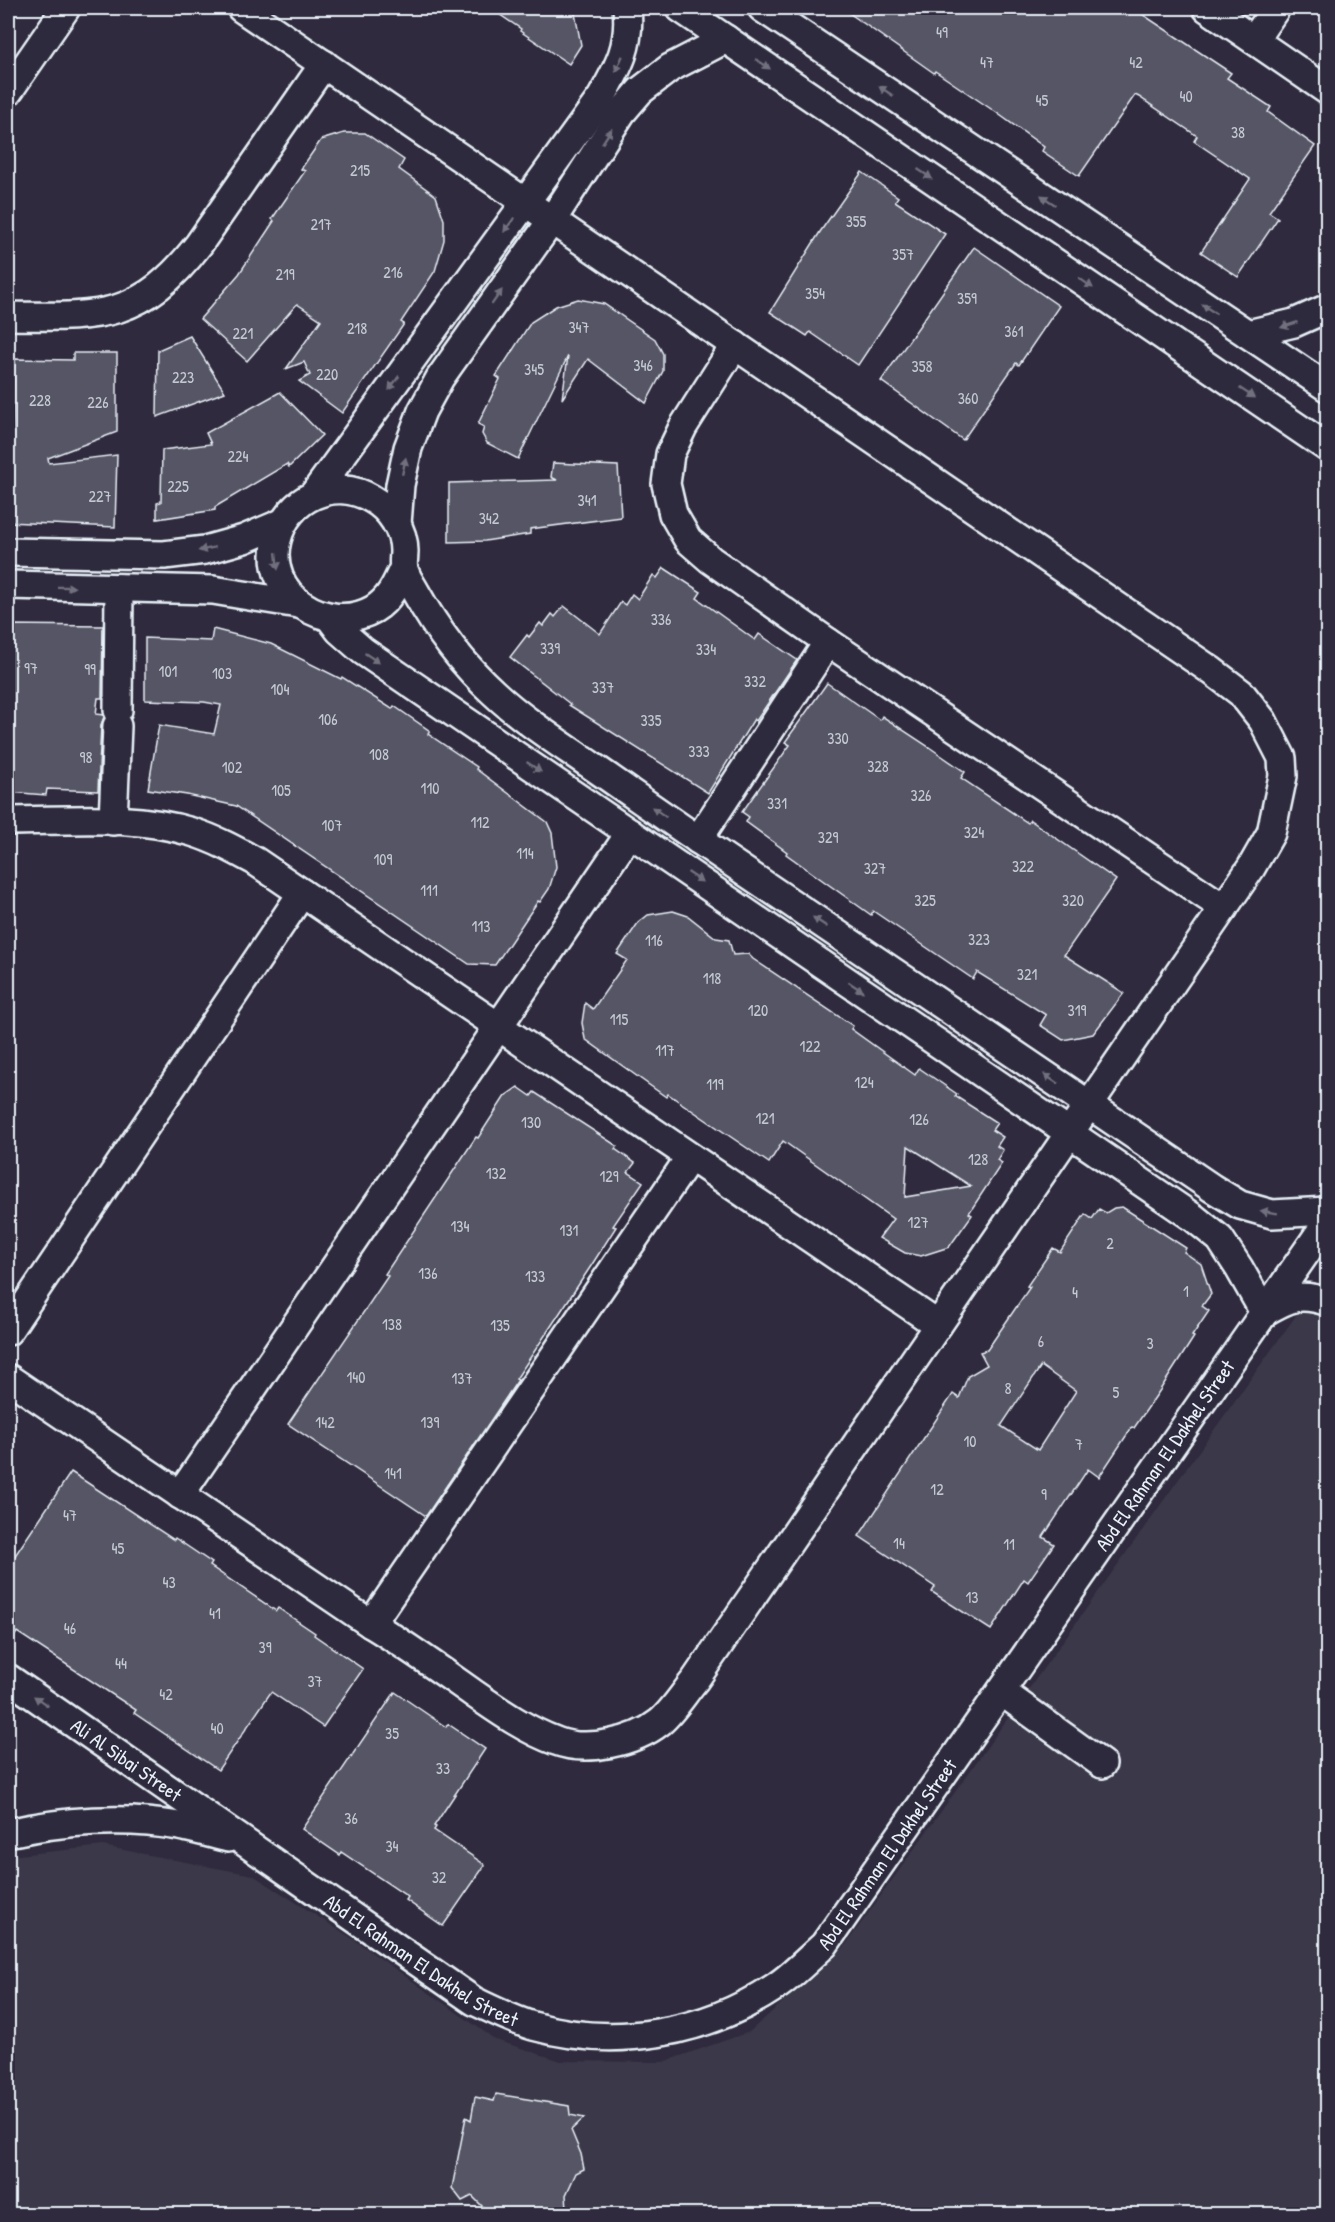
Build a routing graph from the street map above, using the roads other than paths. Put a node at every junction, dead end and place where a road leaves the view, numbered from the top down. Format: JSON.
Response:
{"nodes":[{"id":1,"x":66,"y":8,"type":"edge"},
{"id":2,"x":241,"y":8,"type":"edge"},
{"id":3,"x":627,"y":8,"type":"edge"},
{"id":4,"x":680,"y":8,"type":"edge"},
{"id":5,"x":762,"y":8,"type":"edge"},
{"id":6,"x":1207,"y":8,"type":"edge"},
{"id":7,"x":1276,"y":8,"type":"edge"},
{"id":8,"x":726,"y":39,"type":"junction"},
{"id":9,"x":1254,"y":40,"type":"junction"},
{"id":10,"x":324,"y":64,"type":"junction"},
{"id":11,"x":1328,"y":91,"type":"edge"},
{"id":12,"x":8,"y":92,"type":"edge"},
{"id":13,"x":526,"y":202,"type":"junction"},
{"id":14,"x":552,"y":220,"type":"junction"},
{"id":15,"x":1328,"y":308,"type":"edge"},
{"id":16,"x":8,"y":316,"type":"edge"},
{"id":17,"x":1248,"y":334,"type":"junction"},
{"id":18,"x":735,"y":345,"type":"junction"},
{"id":19,"x":1328,"y":388,"type":"edge"},
{"id":20,"x":1328,"y":448,"type":"edge"},
{"id":21,"x":314,"y":494,"type":"junction"},
{"id":22,"x":282,"y":523,"type":"junction"},
{"id":23,"x":397,"y":524,"type":"junction"},
{"id":24,"x":8,"y":552,"type":"edge"},
{"id":25,"x":403,"y":570,"type":"junction"},
{"id":26,"x":8,"y":585,"type":"edge"},
{"id":27,"x":120,"y":588,"type":"junction"},
{"id":28,"x":298,"y":604,"type":"junction"},
{"id":29,"x":330,"y":618,"type":"junction"},
{"id":30,"x":828,"y":642,"type":"junction"},
{"id":31,"x":8,"y":821,"type":"edge"},
{"id":32,"x":113,"y":821,"type":"junction"},
{"id":33,"x":630,"y":833,"type":"junction"},
{"id":34,"x":698,"y":840,"type":"junction"},
{"id":35,"x":302,"y":893,"type":"junction"},
{"id":36,"x":1224,"y":908,"type":"junction"},
{"id":37,"x":498,"y":1026,"type":"junction"},
{"id":38,"x":1089,"y":1105,"type":"junction"},
{"id":39,"x":1070,"y":1133,"type":"junction"},
{"id":40,"x":690,"y":1157,"type":"junction"},
{"id":41,"x":1328,"y":1211,"type":"edge"},
{"id":42,"x":1328,"y":1221,"type":"edge"},
{"id":43,"x":1328,"y":1302,"type":"edge"},
{"id":44,"x":1264,"y":1312,"type":"junction"},
{"id":45,"x":938,"y":1325,"type":"junction"},
{"id":46,"x":8,"y":1331,"type":"edge"},
{"id":47,"x":8,"y":1378,"type":"edge"},
{"id":48,"x":180,"y":1495,"type":"junction"},
{"id":49,"x":371,"y":1624,"type":"junction"},
{"id":50,"x":8,"y":1678,"type":"edge"},
{"id":51,"x":1002,"y":1692,"type":"junction"},
{"id":52,"x":1102,"y":1764,"type":"dead end"},
{"id":53,"x":8,"y":1833,"type":"edge"},
{"id":54,"x":244,"y":1842,"type":"junction"}],
"edges":[{"from":1,"to":12,"type":"street"},
{"from":2,"to":10,"type":"street"},
{"from":3,"to":13,"type":"street","one_way":true},
{"from":4,"to":8,"type":"street"},
{"from":17,"to":5,"type":"street","one_way":true},
{"from":6,"to":9,"type":"street"},
{"from":7,"to":9,"type":"street"},
{"from":14,"to":8,"type":"street","one_way":true},
{"from":8,"to":20,"type":"street","one_way":true},
{"from":9,"to":11,"type":"street"},
{"from":10,"to":13,"type":"street"},
{"from":10,"to":16,"type":"street"},
{"from":13,"to":14,"type":"street"},
{"from":13,"to":21,"type":"street","one_way":true},
{"from":14,"to":18,"type":"street"},
{"from":23,"to":14,"type":"street","one_way":true},
{"from":15,"to":17,"type":"street","one_way":true},
{"from":17,"to":19,"type":"street"},
{"from":18,"to":30,"type":"street"},
{"from":18,"to":36,"type":"street"},
{"from":21,"to":22,"type":"street"},
{"from":21,"to":23,"type":"street"},
{"from":22,"to":24,"type":"street","one_way":true},
{"from":22,"to":28,"type":"street","one_way":true},
{"from":23,"to":25,"type":"street"},
{"from":25,"to":29,"type":"street"},
{"from":34,"to":25,"type":"street","one_way":true},
{"from":26,"to":27,"type":"street","one_way":true},
{"from":27,"to":28,"type":"street"},
{"from":27,"to":32,"type":"street"},
{"from":28,"to":29,"type":"street"},
{"from":29,"to":33,"type":"street","one_way":true},
{"from":30,"to":34,"type":"street"},
{"from":30,"to":36,"type":"street"},
{"from":31,"to":32,"type":"street"},
{"from":32,"to":35,"type":"street"},
{"from":33,"to":37,"type":"street"},
{"from":33,"to":39,"type":"street","one_way":true},
{"from":38,"to":34,"type":"street","one_way":true},
{"from":35,"to":37,"type":"street"},
{"from":35,"to":46,"type":"street"},
{"from":36,"to":38,"type":"street"},
{"from":37,"to":40,"type":"street"},
{"from":37,"to":48,"type":"street"},
{"from":38,"to":39,"type":"street"},
{"from":41,"to":38,"type":"street","one_way":true},
{"from":39,"to":44,"type":"street"},
{"from":39,"to":45,"type":"street"},
{"from":40,"to":45,"type":"street"},
{"from":40,"to":49,"type":"street"},
{"from":42,"to":44,"type":"street","name":"Abd El Rahman El Dakhel Street"},
{"from":43,"to":44,"type":"street"},
{"from":44,"to":51,"type":"street","name":"Abd El Rahman El Dakhel Street"},
{"from":45,"to":49,"type":"street"},
{"from":47,"to":48,"type":"street"},
{"from":48,"to":49,"type":"street"},
{"from":54,"to":50,"type":"street","name":"Ali Al Sibai Street","one_way":true},
{"from":51,"to":52,"type":"street"},
{"from":51,"to":54,"type":"street","name":"Abd El Rahman El Dakhel Street"},
{"from":53,"to":54,"type":"street"}]}
